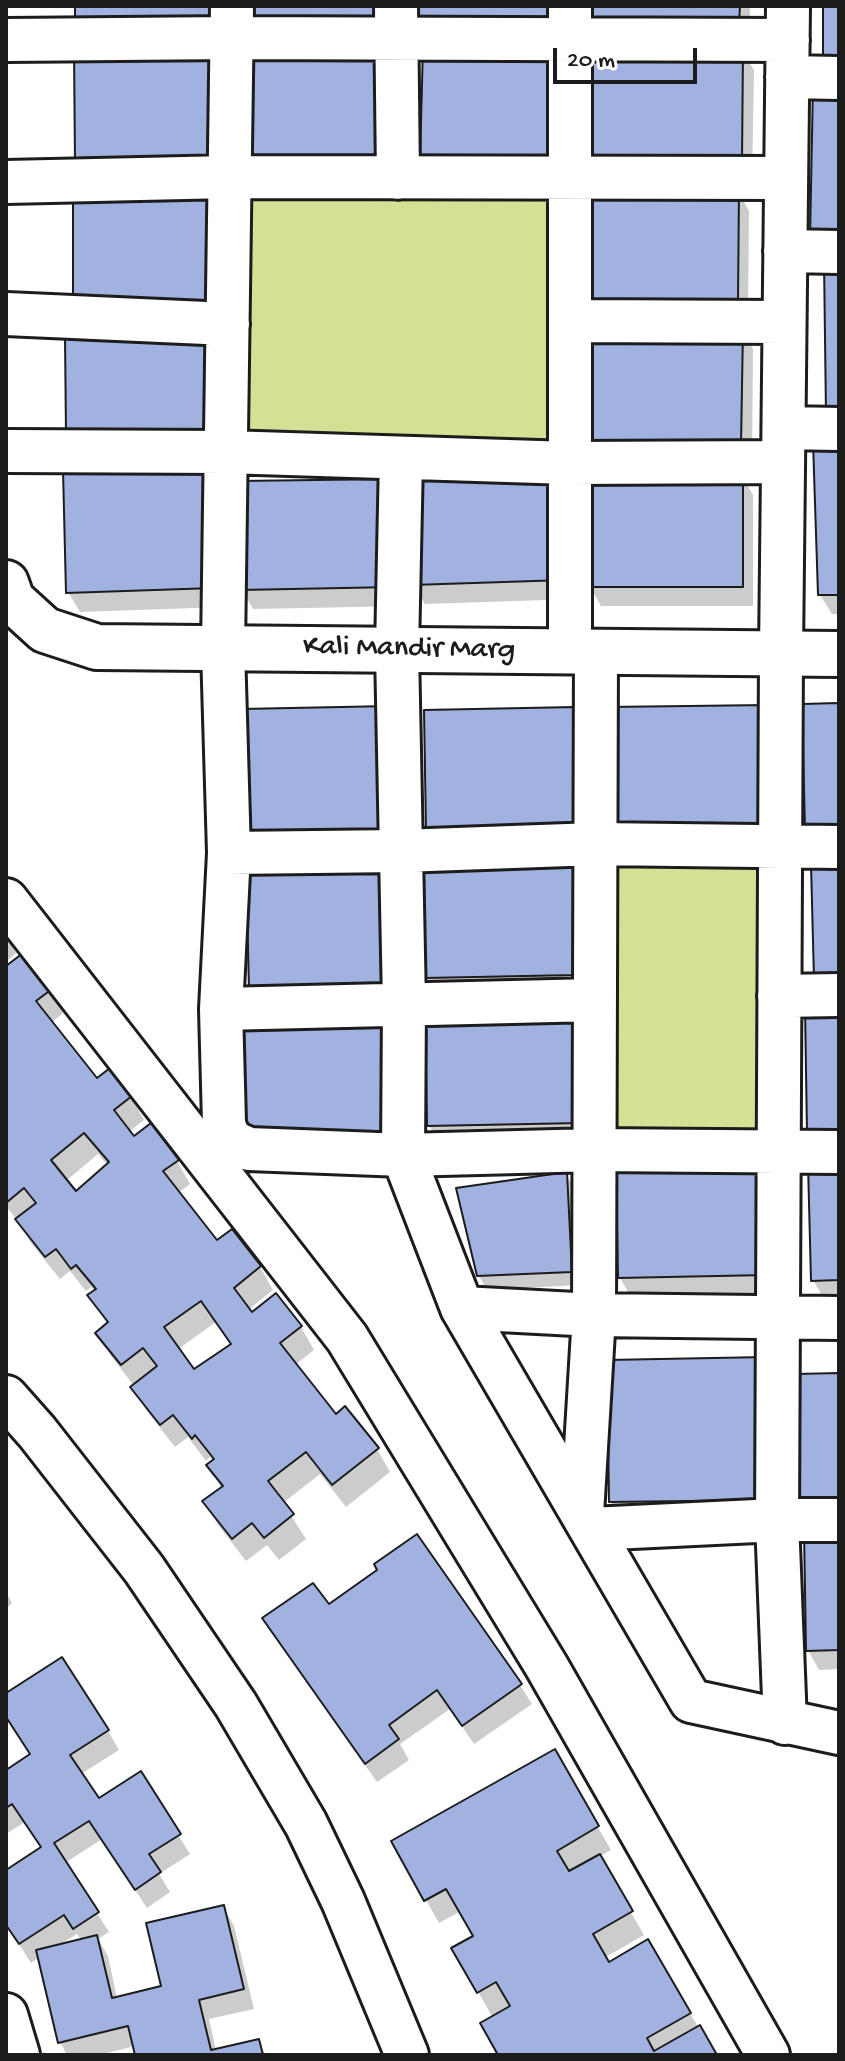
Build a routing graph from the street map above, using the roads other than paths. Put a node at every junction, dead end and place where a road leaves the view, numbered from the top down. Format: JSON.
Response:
{"nodes":[{"id":1,"x":232,"y":22,"type":"edge"},
{"id":2,"x":396,"y":22,"type":"edge"},
{"id":3,"x":570,"y":23,"type":"edge"},
{"id":4,"x":6,"y":40,"type":"edge"},
{"id":5,"x":788,"y":41,"type":"edge"},
{"id":6,"x":839,"y":78,"type":"edge"},
{"id":7,"x":230,"y":177,"type":"junction"},
{"id":8,"x":398,"y":178,"type":"junction"},
{"id":9,"x":570,"y":178,"type":"junction"},
{"id":10,"x":786,"y":178,"type":"junction"},
{"id":11,"x":6,"y":182,"type":"edge"},
{"id":12,"x":785,"y":251,"type":"junction"},
{"id":13,"x":839,"y":252,"type":"edge"},
{"id":14,"x":6,"y":314,"type":"edge"},
{"id":15,"x":570,"y":321,"type":"junction"},
{"id":16,"x":784,"y":322,"type":"junction"},
{"id":17,"x":228,"y":324,"type":"junction"},
{"id":18,"x":839,"y":429,"type":"edge"},
{"id":19,"x":783,"y":445,"type":"junction"},
{"id":20,"x":6,"y":451,"type":"edge"},
{"id":21,"x":226,"y":452,"type":"junction"},
{"id":22,"x":401,"y":458,"type":"junction"},
{"id":23,"x":570,"y":463,"type":"junction"},
{"id":24,"x":6,"y":583,"type":"edge"},
{"id":25,"x":223,"y":649,"type":"junction"},
{"id":26,"x":397,"y":650,"type":"junction"},
{"id":27,"x":583,"y":652,"type":"junction"},
{"id":28,"x":781,"y":654,"type":"junction"},
{"id":29,"x":839,"y":654,"type":"edge"},
{"id":30,"x":596,"y":844,"type":"junction"},
{"id":31,"x":780,"y":846,"type":"junction"},
{"id":32,"x":839,"y":847,"type":"edge"},
{"id":33,"x":401,"y":851,"type":"junction"},
{"id":34,"x":229,"y":853,"type":"junction"},
{"id":35,"x":6,"y":900,"type":"edge"},
{"id":36,"x":839,"y":995,"type":"edge"},
{"id":37,"x":779,"y":996,"type":"junction"},
{"id":38,"x":595,"y":1000,"type":"junction"},
{"id":39,"x":404,"y":1004,"type":"junction"},
{"id":40,"x":221,"y":1009,"type":"junction"},
{"id":41,"x":595,"y":1150,"type":"junction"},
{"id":42,"x":778,"y":1151,"type":"junction"},
{"id":43,"x":839,"y":1152,"type":"edge"},
{"id":44,"x":403,"y":1155,"type":"junction"},
{"id":45,"x":462,"y":1308,"type":"junction"},
{"id":46,"x":594,"y":1315,"type":"junction"},
{"id":47,"x":778,"y":1318,"type":"junction"},
{"id":48,"x":839,"y":1318,"type":"edge"},
{"id":49,"x":6,"y":1397,"type":"edge"},
{"id":50,"x":777,"y":1520,"type":"junction"},
{"id":51,"x":839,"y":1520,"type":"edge"},
{"id":52,"x":587,"y":1522,"type":"junction"},
{"id":53,"x":785,"y":1723,"type":"junction"},
{"id":54,"x":839,"y":1733,"type":"edge"},
{"id":55,"x":6,"y":2015,"type":"edge"},
{"id":56,"x":18,"y":2055,"type":"edge"},
{"id":57,"x":407,"y":2055,"type":"edge"},
{"id":58,"x":768,"y":2055,"type":"edge"}],
"edges":[{"from":1,"to":2,"type":"street"},
{"from":1,"to":4,"type":"street"},
{"from":1,"to":7,"type":"street"},
{"from":2,"to":3,"type":"street"},
{"from":2,"to":8,"type":"street"},
{"from":3,"to":5,"type":"street"},
{"from":3,"to":9,"type":"street"},
{"from":5,"to":6,"type":"street"},
{"from":5,"to":10,"type":"street"},
{"from":7,"to":8,"type":"street"},
{"from":7,"to":11,"type":"street"},
{"from":7,"to":17,"type":"street"},
{"from":8,"to":9,"type":"street"},
{"from":9,"to":10,"type":"street"},
{"from":9,"to":15,"type":"street"},
{"from":10,"to":12,"type":"street"},
{"from":12,"to":13,"type":"street"},
{"from":12,"to":16,"type":"street"},
{"from":14,"to":17,"type":"street"},
{"from":15,"to":16,"type":"street"},
{"from":15,"to":23,"type":"street"},
{"from":16,"to":19,"type":"street"},
{"from":17,"to":21,"type":"street"},
{"from":18,"to":19,"type":"street"},
{"from":19,"to":23,"type":"street"},
{"from":19,"to":28,"type":"street"},
{"from":20,"to":21,"type":"street"},
{"from":21,"to":22,"type":"street"},
{"from":21,"to":25,"type":"street"},
{"from":22,"to":23,"type":"street"},
{"from":22,"to":26,"type":"street"},
{"from":23,"to":27,"type":"street"},
{"from":24,"to":25,"type":"street","name":"Kali Mandir Marg"},
{"from":25,"to":26,"type":"street","name":"Kali Mandir Marg"},
{"from":25,"to":34,"type":"street"},
{"from":26,"to":27,"type":"street","name":"Kali Mandir Marg"},
{"from":26,"to":33,"type":"street"},
{"from":27,"to":28,"type":"street","name":"Kali Mandir Marg"},
{"from":27,"to":30,"type":"street"},
{"from":28,"to":29,"type":"street","name":"Kali Mandir Marg"},
{"from":28,"to":31,"type":"street"},
{"from":30,"to":31,"type":"street"},
{"from":30,"to":33,"type":"street"},
{"from":30,"to":38,"type":"street"},
{"from":31,"to":32,"type":"street"},
{"from":31,"to":37,"type":"street"},
{"from":33,"to":34,"type":"street"},
{"from":33,"to":39,"type":"street"},
{"from":34,"to":40,"type":"street"},
{"from":35,"to":58,"type":"street"},
{"from":36,"to":37,"type":"street"},
{"from":37,"to":42,"type":"street"},
{"from":38,"to":39,"type":"street"},
{"from":38,"to":41,"type":"street"},
{"from":39,"to":40,"type":"street"},
{"from":39,"to":44,"type":"street"},
{"from":40,"to":44,"type":"street"},
{"from":41,"to":42,"type":"street"},
{"from":41,"to":44,"type":"street"},
{"from":41,"to":46,"type":"street"},
{"from":42,"to":43,"type":"street"},
{"from":42,"to":47,"type":"street"},
{"from":44,"to":45,"type":"street"},
{"from":45,"to":46,"type":"street"},
{"from":45,"to":52,"type":"street"},
{"from":46,"to":47,"type":"street"},
{"from":46,"to":52,"type":"street"},
{"from":47,"to":48,"type":"street"},
{"from":47,"to":50,"type":"street"},
{"from":49,"to":57,"type":"street"},
{"from":50,"to":51,"type":"street"},
{"from":50,"to":52,"type":"street"},
{"from":50,"to":53,"type":"street"},
{"from":52,"to":53,"type":"street"},
{"from":53,"to":54,"type":"street"},
{"from":55,"to":56,"type":"street"}]}
